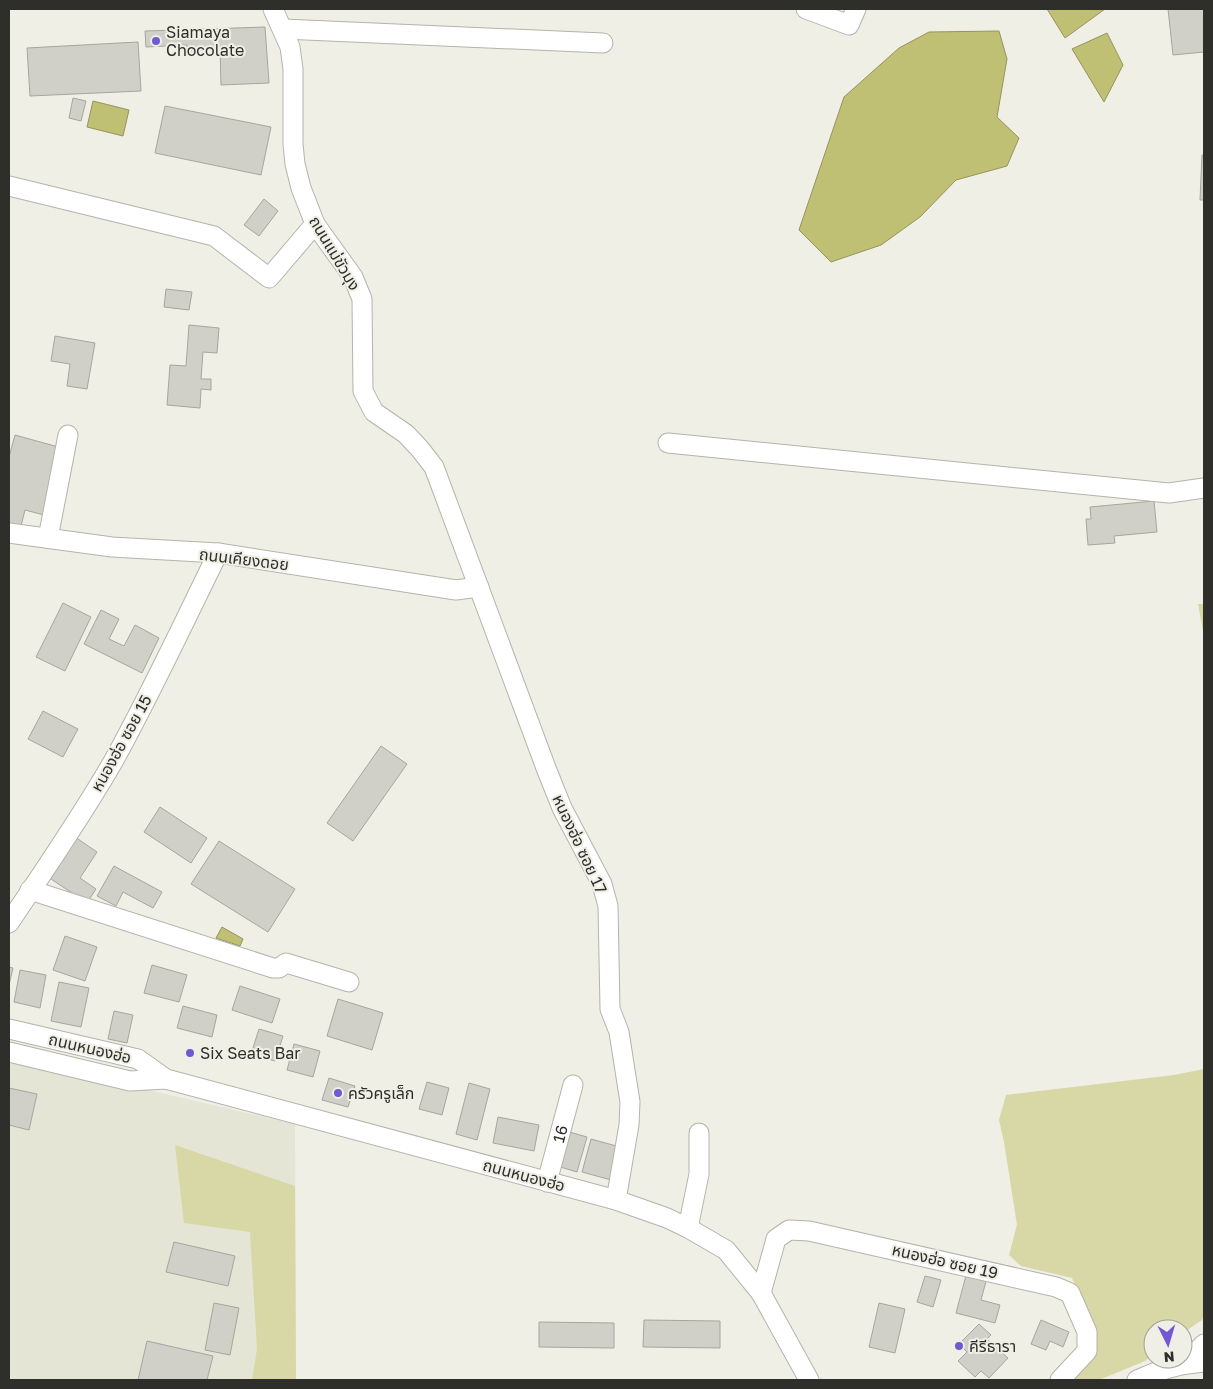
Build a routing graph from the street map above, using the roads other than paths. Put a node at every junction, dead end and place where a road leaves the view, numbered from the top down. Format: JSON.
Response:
{"nodes":[{"id":1,"x":272,"y":9,"type":"edge"},
{"id":2,"x":806,"y":9,"type":"edge"},
{"id":3,"x":856,"y":9,"type":"edge"},
{"id":4,"x":283,"y":29,"type":"junction"},
{"id":5,"x":603,"y":43,"type":"dead end"},
{"id":6,"x":9,"y":186,"type":"edge"},
{"id":7,"x":315,"y":224,"type":"junction"},
{"id":8,"x":68,"y":435,"type":"dead end"},
{"id":9,"x":668,"y":443,"type":"dead end"},
{"id":10,"x":1204,"y":488,"type":"edge"},
{"id":11,"x":9,"y":533,"type":"edge"},
{"id":12,"x":48,"y":538,"type":"junction"},
{"id":13,"x":218,"y":553,"type":"junction"},
{"id":14,"x":479,"y":587,"type":"junction"},
{"id":15,"x":30,"y":890,"type":"junction"},
{"id":16,"x":9,"y":923,"type":"edge"},
{"id":17,"x":349,"y":982,"type":"dead end"},
{"id":18,"x":9,"y":1029,"type":"edge"},
{"id":19,"x":9,"y":1052,"type":"edge"},
{"id":20,"x":166,"y":1079,"type":"junction"},
{"id":21,"x":572,"y":1085,"type":"dead end"},
{"id":22,"x":699,"y":1133,"type":"dead end"},
{"id":23,"x":547,"y":1182,"type":"junction"},
{"id":24,"x":616,"y":1200,"type":"junction"},
{"id":25,"x":688,"y":1228,"type":"junction"},
{"id":26,"x":761,"y":1293,"type":"junction"},
{"id":27,"x":1204,"y":1344,"type":"edge"},
{"id":28,"x":1193,"y":1355,"type":"edge"},
{"id":29,"x":1164,"y":1369,"type":"edge"},
{"id":30,"x":809,"y":1380,"type":"edge"},
{"id":31,"x":1060,"y":1380,"type":"edge"},
{"id":32,"x":1137,"y":1380,"type":"edge"}],
"edges":[{"from":1,"to":4,"type":"street","name":"ถนนแม่ขัวมุง"},
{"from":2,"to":3,"type":"street"},
{"from":4,"to":5,"type":"street"},
{"from":4,"to":7,"type":"street","name":"ถนนแม่ขัวมุง"},
{"from":6,"to":7,"type":"street"},
{"from":7,"to":14,"type":"street","name":"ถนนแม่ขัวมุง"},
{"from":8,"to":12,"type":"street"},
{"from":9,"to":10,"type":"street"},
{"from":11,"to":12,"type":"street","name":"ถนนเคียงดอย"},
{"from":12,"to":13,"type":"street","name":"ถนนเคียงดอย"},
{"from":13,"to":14,"type":"street","name":"ถนนเคียงดอย"},
{"from":13,"to":15,"type":"street","name":"หนองฮ่อ ซอย 15"},
{"from":14,"to":24,"type":"street","name":"หนองฮ่อ ซอย 17"},
{"from":15,"to":16,"type":"street","name":"หนองฮ่อ ซอย 15"},
{"from":15,"to":17,"type":"street"},
{"from":18,"to":20,"type":"street","name":"ถนนหนองฮ่อ"},
{"from":19,"to":20,"type":"street","name":"ถนนหนองฮ่อ"},
{"from":20,"to":23,"type":"street","name":"ถนนหนองฮ่อ"},
{"from":21,"to":23,"type":"street","name":"16"},
{"from":22,"to":25,"type":"street"},
{"from":23,"to":24,"type":"street","name":"ถนนหนองฮ่อ"},
{"from":24,"to":25,"type":"street","name":"ถนนหนองฮ่อ"},
{"from":25,"to":26,"type":"street","name":"ถนนหนองฮ่อ"},
{"from":26,"to":30,"type":"street","name":"ถนนหนองฮ่อ"},
{"from":26,"to":31,"type":"street","name":"หนองฮ่อ ซอย 19"},
{"from":27,"to":28,"type":"street"},
{"from":29,"to":32,"type":"street"}]}
